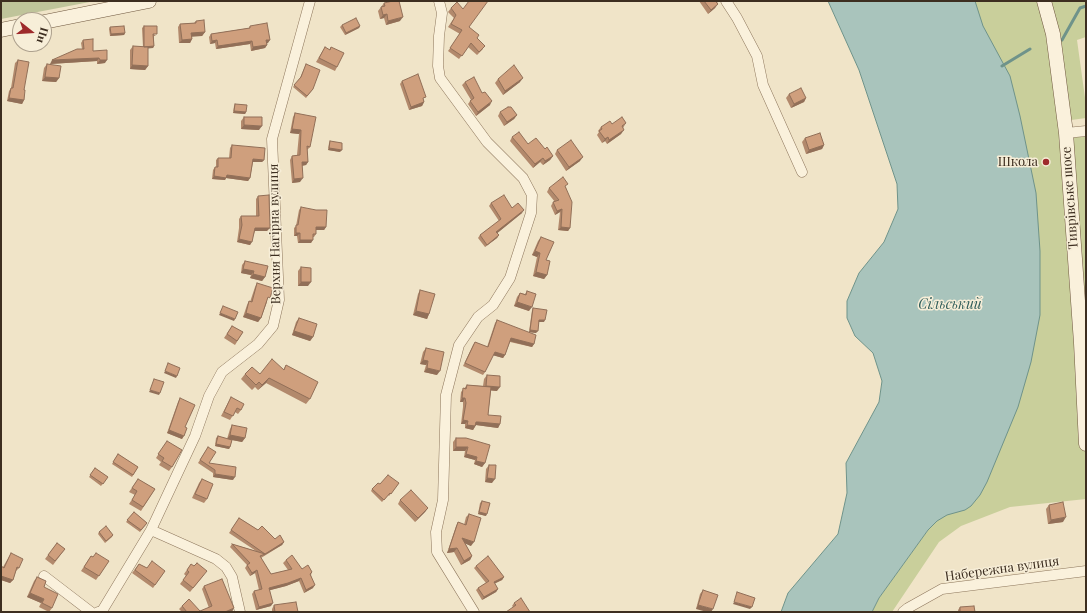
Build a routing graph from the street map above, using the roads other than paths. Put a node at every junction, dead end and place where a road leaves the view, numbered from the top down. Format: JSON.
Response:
{"nodes":[{"id":1,"x":149,"y":1,"type":"edge"},
{"id":2,"x":310,"y":1,"type":"edge"},
{"id":3,"x":439,"y":1,"type":"edge"},
{"id":4,"x":726,"y":1,"type":"edge"},
{"id":5,"x":1044,"y":1,"type":"edge"},
{"id":6,"x":52,"y":20,"type":"edge"},
{"id":7,"x":12,"y":28,"type":"edge"},
{"id":8,"x":1,"y":30,"type":"edge"},
{"id":9,"x":1086,"y":131,"type":"edge"},
{"id":10,"x":1066,"y":133,"type":"junction"},
{"id":11,"x":802,"y":172,"type":"dead end"},
{"id":12,"x":1083,"y":343,"type":"edge"},
{"id":13,"x":1086,"y":444,"type":"edge"},
{"id":14,"x":151,"y":530,"type":"junction"},
{"id":15,"x":1086,"y":571,"type":"edge"},
{"id":16,"x":44,"y":576,"type":"dead end"},
{"id":17,"x":91,"y":612,"type":"edge"},
{"id":18,"x":98,"y":612,"type":"edge"},
{"id":19,"x":240,"y":612,"type":"edge"},
{"id":20,"x":474,"y":612,"type":"edge"},
{"id":21,"x":903,"y":612,"type":"edge"}],
"edges":[{"from":1,"to":6,"type":"main road"},
{"from":2,"to":14,"type":"street","name":"Верхня Нагірна вулиця"},
{"from":3,"to":20,"type":"street"},
{"from":4,"to":11,"type":"street"},
{"from":5,"to":10,"type":"main road","name":"Тиврівське шосе"},
{"from":7,"to":8,"type":"main road"},
{"from":9,"to":10,"type":"street"},
{"from":10,"to":12,"type":"main road","name":"Тиврівське шосе"},
{"from":12,"to":13,"type":"main road","name":"Тиврівське шосе"},
{"from":14,"to":18,"type":"street","name":"Верхня Нагірна вулиця"},
{"from":14,"to":19,"type":"street"},
{"from":15,"to":21,"type":"street","name":"Набережна вулиця"},
{"from":16,"to":17,"type":"street"}]}
